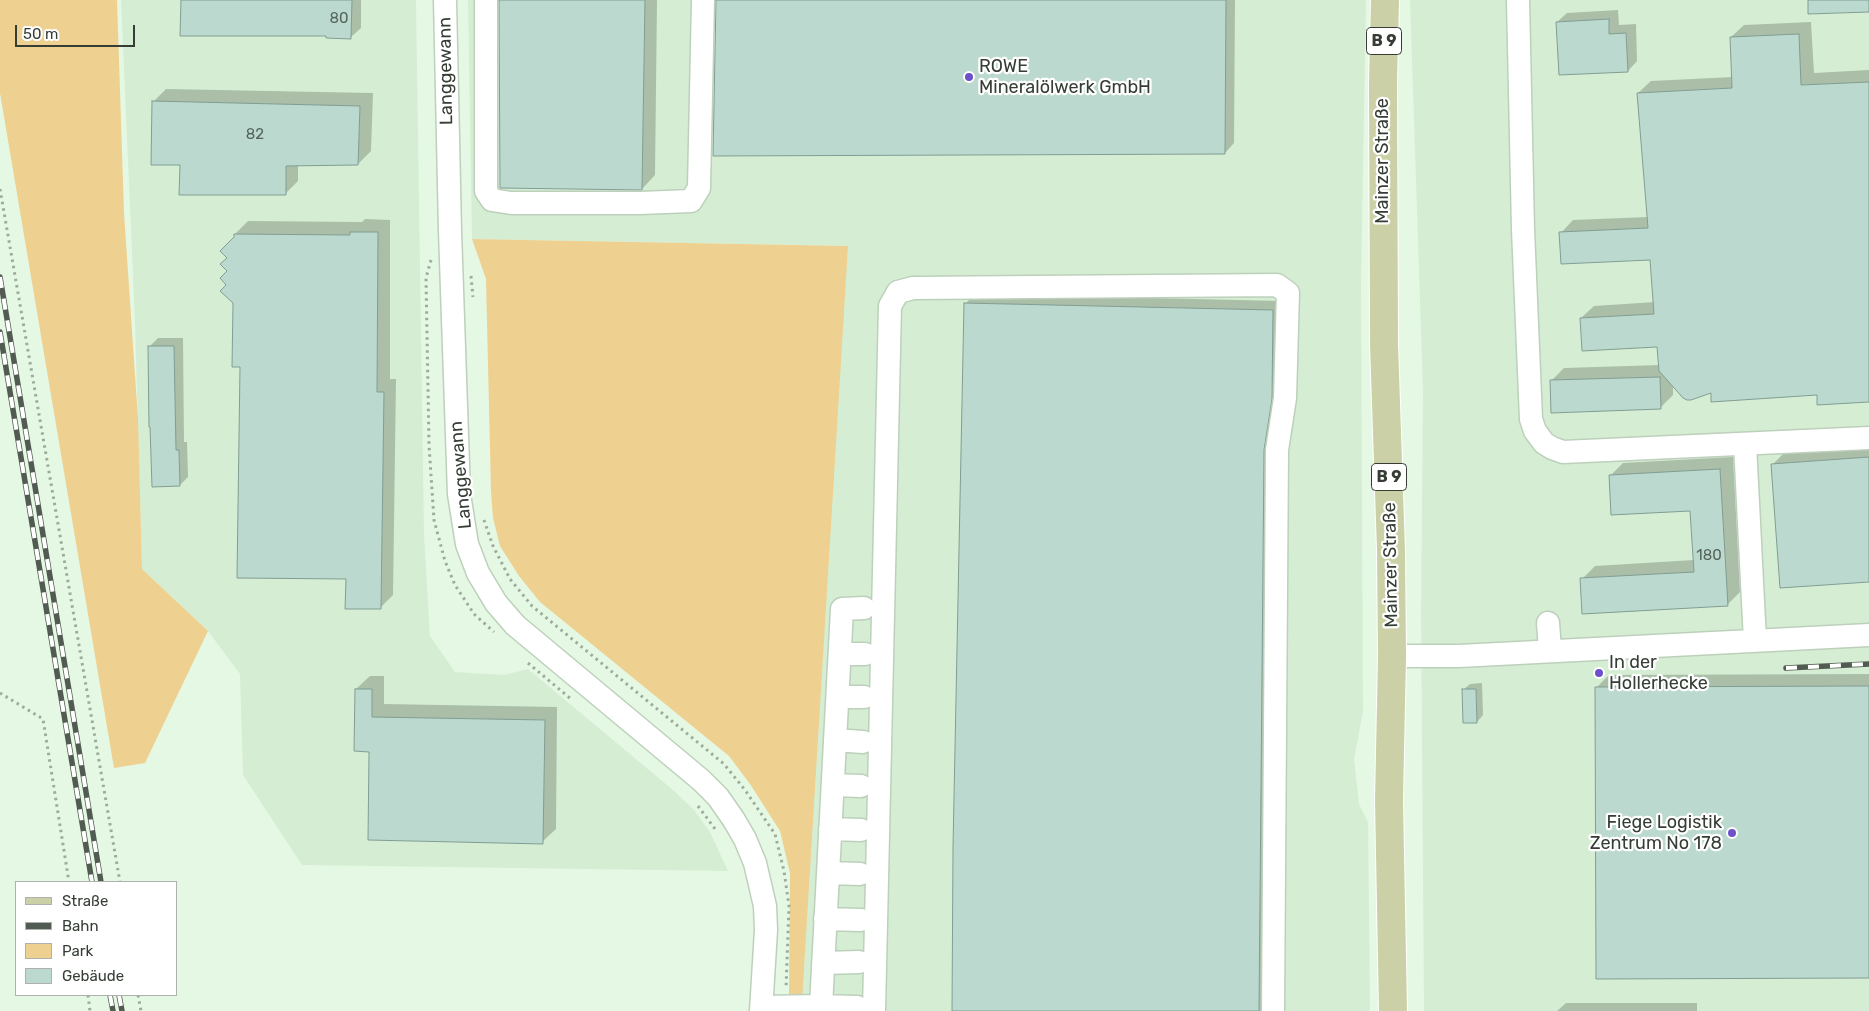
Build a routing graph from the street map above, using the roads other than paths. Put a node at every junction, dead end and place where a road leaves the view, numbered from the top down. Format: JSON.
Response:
{"nodes":[{"id":1,"x":445,"y":0,"type":"edge"},
{"id":2,"x":486,"y":0,"type":"edge"},
{"id":3,"x":703,"y":0,"type":"edge"},
{"id":4,"x":1385,"y":0,"type":"edge"},
{"id":5,"x":1518,"y":0,"type":"edge"},
{"id":6,"x":1869,"y":438,"type":"edge"},
{"id":7,"x":1745,"y":444,"type":"junction"},
{"id":8,"x":864,"y":608,"type":"dead end"},
{"id":9,"x":1548,"y":624,"type":"dead end"},
{"id":10,"x":1869,"y":636,"type":"edge"},
{"id":11,"x":1755,"y":641,"type":"junction"},
{"id":12,"x":1550,"y":650,"type":"junction"},
{"id":13,"x":840,"y":654,"type":"junction"},
{"id":14,"x":865,"y":654,"type":"dead end"},
{"id":15,"x":1392,"y":656,"type":"junction"},
{"id":16,"x":838,"y":697,"type":"junction"},
{"id":17,"x":864,"y":697,"type":"dead end"},
{"id":18,"x":835,"y":740,"type":"junction"},
{"id":19,"x":863,"y":742,"type":"dead end"},
{"id":20,"x":833,"y":784,"type":"junction"},
{"id":21,"x":861,"y":786,"type":"dead end"},
{"id":22,"x":830,"y":829,"type":"junction"},
{"id":23,"x":862,"y":830,"type":"dead end"},
{"id":24,"x":828,"y":874,"type":"junction"},
{"id":25,"x":860,"y":874,"type":"dead end"},
{"id":26,"x":825,"y":919,"type":"junction"},
{"id":27,"x":861,"y":920,"type":"dead end"},
{"id":28,"x":860,"y":962,"type":"dead end"},
{"id":29,"x":823,"y":963,"type":"junction"},
{"id":30,"x":821,"y":1006,"type":"junction"},
{"id":31,"x":761,"y":1009,"type":"edge"},
{"id":32,"x":866,"y":1009,"type":"edge"},
{"id":33,"x":1273,"y":1011,"type":"edge"},
{"id":34,"x":1393,"y":1011,"type":"edge"}],
"edges":[{"from":1,"to":31,"type":"street","name":"Langgewann"},
{"from":2,"to":3,"type":"street"},
{"from":4,"to":15,"type":"main road","name":"Mainzer Straße","number":"B 9"},
{"from":5,"to":7,"type":"street"},
{"from":6,"to":7,"type":"street"},
{"from":7,"to":11,"type":"street"},
{"from":8,"to":13,"type":"street"},
{"from":9,"to":12,"type":"street"},
{"from":10,"to":11,"type":"street"},
{"from":11,"to":12,"type":"street"},
{"from":12,"to":15,"type":"street"},
{"from":13,"to":14,"type":"street"},
{"from":13,"to":16,"type":"street"},
{"from":15,"to":34,"type":"main road","name":"Mainzer Straße","number":"B 9"},
{"from":16,"to":17,"type":"street"},
{"from":16,"to":18,"type":"street"},
{"from":18,"to":19,"type":"street"},
{"from":18,"to":20,"type":"street"},
{"from":20,"to":21,"type":"street"},
{"from":20,"to":22,"type":"street"},
{"from":22,"to":23,"type":"street"},
{"from":22,"to":24,"type":"street"},
{"from":24,"to":25,"type":"street"},
{"from":24,"to":26,"type":"street"},
{"from":26,"to":27,"type":"street"},
{"from":26,"to":29,"type":"street"},
{"from":28,"to":29,"type":"street"},
{"from":29,"to":30,"type":"street"},
{"from":30,"to":31,"type":"street"},
{"from":30,"to":32,"type":"street"},
{"from":32,"to":33,"type":"street"}]}
